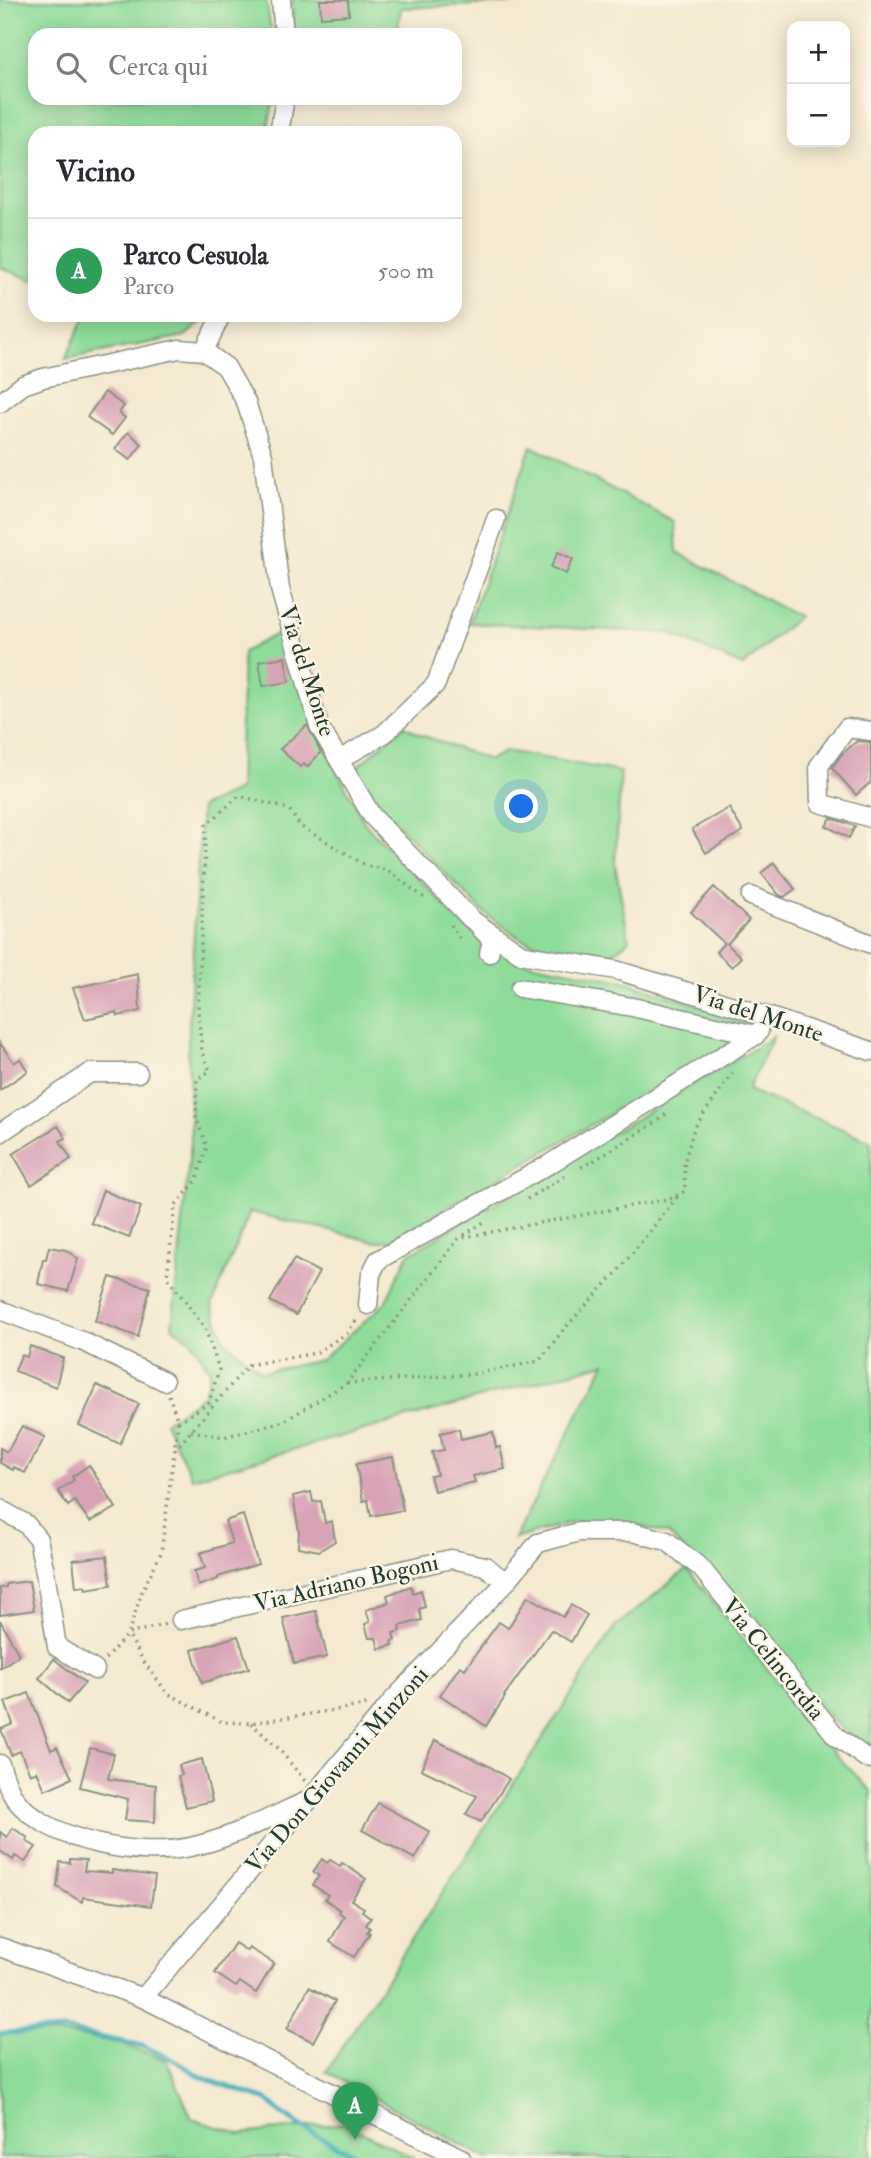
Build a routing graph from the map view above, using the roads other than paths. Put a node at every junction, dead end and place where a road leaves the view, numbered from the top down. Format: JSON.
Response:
{"nodes":[{"id":1,"x":281,"y":0,"type":"edge"},
{"id":2,"x":283,"y":28,"type":"edge"},
{"id":3,"x":284,"y":105,"type":"edge"},
{"id":4,"x":280,"y":126,"type":"edge"},
{"id":5,"x":218,"y":322,"type":"edge"},
{"id":6,"x":204,"y":351,"type":"junction"},
{"id":7,"x":0,"y":403,"type":"edge"},
{"id":8,"x":496,"y":519,"type":"dead end"},
{"id":9,"x":871,"y":731,"type":"edge"},
{"id":10,"x":339,"y":760,"type":"junction"},
{"id":11,"x":871,"y":818,"type":"edge"},
{"id":12,"x":751,"y":896,"type":"dead end"},
{"id":13,"x":471,"y":919,"type":"junction"},
{"id":14,"x":871,"y":944,"type":"edge"},
{"id":15,"x":489,"y":953,"type":"dead end"},
{"id":16,"x":520,"y":988,"type":"dead end"},
{"id":17,"x":770,"y":1017,"type":"junction"},
{"id":18,"x":756,"y":1035,"type":"junction"},
{"id":19,"x":871,"y":1051,"type":"edge"},
{"id":20,"x":138,"y":1073,"type":"dead end"},
{"id":21,"x":0,"y":1133,"type":"edge"},
{"id":22,"x":368,"y":1306,"type":"road end"},
{"id":23,"x":0,"y":1310,"type":"edge"},
{"id":24,"x":164,"y":1381,"type":"road end"},
{"id":25,"x":0,"y":1509,"type":"edge"},
{"id":26,"x":681,"y":1552,"type":"joint"},
{"id":27,"x":506,"y":1582,"type":"junction"},
{"id":28,"x":181,"y":1620,"type":"road end"},
{"id":29,"x":96,"y":1670,"type":"road end"},
{"id":30,"x":871,"y":1759,"type":"edge"},
{"id":31,"x":0,"y":1764,"type":"edge"},
{"id":32,"x":312,"y":1797,"type":"junction"},
{"id":33,"x":0,"y":1947,"type":"edge"},
{"id":34,"x":143,"y":1998,"type":"junction"},
{"id":35,"x":461,"y":2158,"type":"edge"}],
"edges":[{"from":1,"to":2,"type":"street"},
{"from":3,"to":4,"type":"street"},
{"from":5,"to":6,"type":"street"},
{"from":6,"to":7,"type":"street"},
{"from":6,"to":10,"type":"street","name":"Via del Monte"},
{"from":8,"to":10,"type":"street"},
{"from":9,"to":11,"type":"street"},
{"from":10,"to":13,"type":"street","name":"Via del Monte"},
{"from":12,"to":14,"type":"street"},
{"from":13,"to":15,"type":"street"},
{"from":13,"to":17,"type":"street","name":"Via del Monte"},
{"from":16,"to":18,"type":"street"},
{"from":17,"to":18,"type":"street"},
{"from":17,"to":19,"type":"street","name":"Via del Monte"},
{"from":18,"to":22,"type":"street"},
{"from":20,"to":21,"type":"street"},
{"from":23,"to":24,"type":"street"},
{"from":25,"to":29,"type":"street"},
{"from":26,"to":27,"type":"street","name":"Via Don Giovanni Minzoni"},
{"from":26,"to":30,"type":"street","name":"Via Celincordia"},
{"from":27,"to":28,"type":"street","name":"Via Adriano Bogoni"},
{"from":27,"to":32,"type":"street","name":"Via Don Giovanni Minzoni"},
{"from":31,"to":32,"type":"street"},
{"from":32,"to":34,"type":"street","name":"Via Don Giovanni Minzoni"},
{"from":33,"to":34,"type":"street"},
{"from":34,"to":35,"type":"street"}]}
